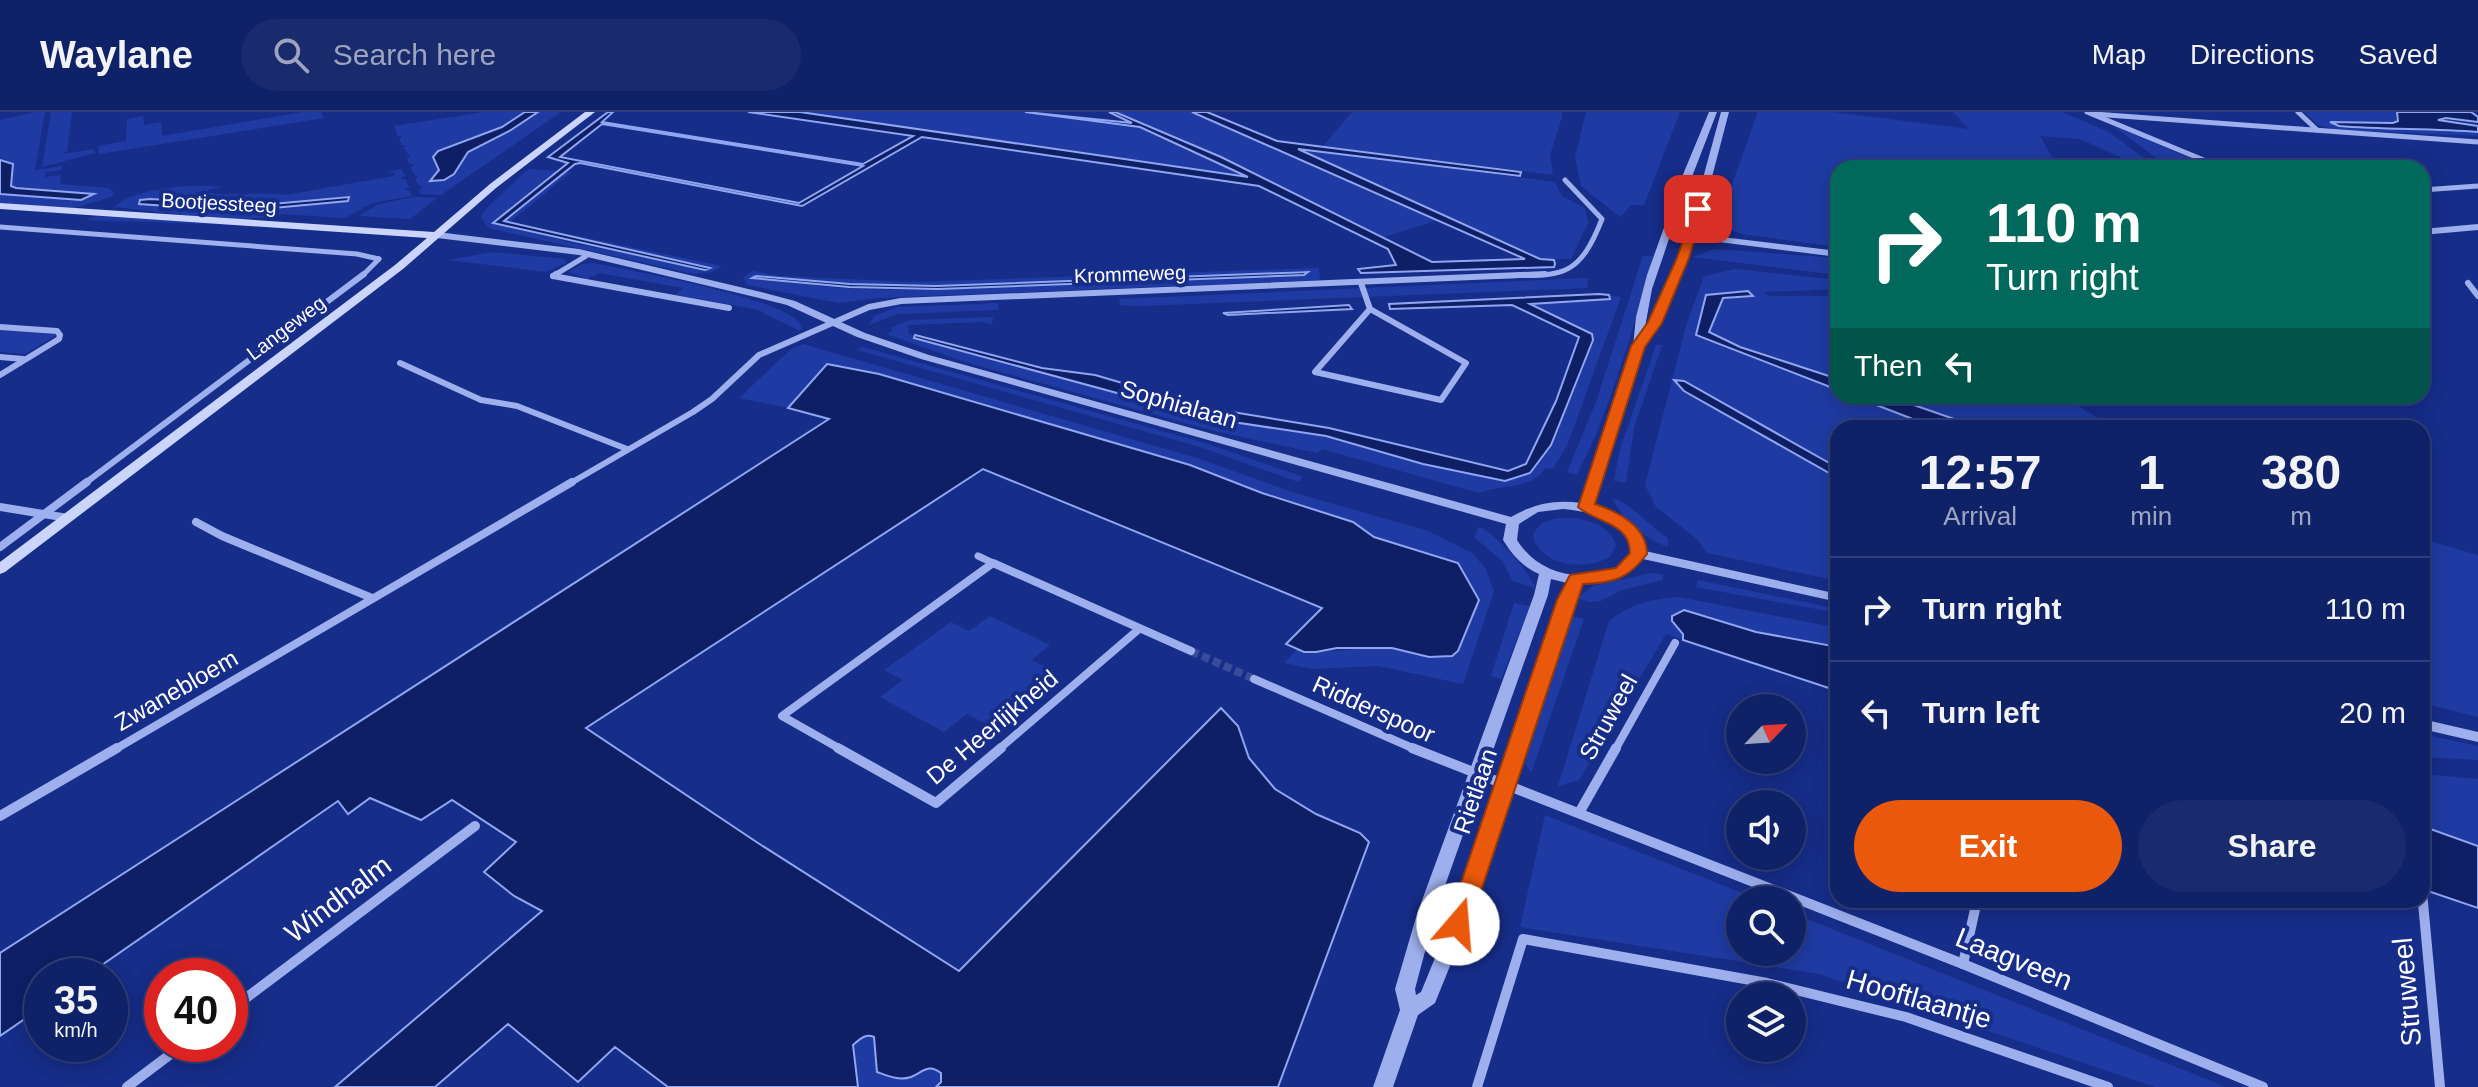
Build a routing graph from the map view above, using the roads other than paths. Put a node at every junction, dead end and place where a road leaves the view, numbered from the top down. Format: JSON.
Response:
{"nodes":[{"id":1,"x":591,"y":112,"type":"edge"},
{"id":2,"x":1713,"y":112,"type":"edge"},
{"id":3,"x":1725,"y":112,"type":"edge"},
{"id":4,"x":2298,"y":112,"type":"edge"},
{"id":5,"x":2090,"y":113,"type":"edge"},
{"id":6,"x":2318,"y":130,"type":"junction"},
{"id":7,"x":2478,"y":142,"type":"edge"},
{"id":8,"x":2204,"y":160,"type":"edge"},
{"id":9,"x":1565,"y":180,"type":"dead end"},
{"id":10,"x":2478,"y":186,"type":"edge"},
{"id":11,"x":2430,"y":189,"type":"edge"},
{"id":12,"x":0,"y":206,"type":"edge"},
{"id":13,"x":0,"y":217,"type":"edge"},
{"id":14,"x":0,"y":227,"type":"edge"},
{"id":15,"x":2478,"y":227,"type":"edge"},
{"id":16,"x":2430,"y":231,"type":"edge"},
{"id":17,"x":1666,"y":233,"type":"junction"},
{"id":18,"x":1689,"y":236,"type":"junction"},
{"id":19,"x":432,"y":239,"type":"junction"},
{"id":20,"x":1830,"y":253,"type":"edge"},
{"id":21,"x":586,"y":256,"type":"junction"},
{"id":22,"x":379,"y":259,"type":"joint"},
{"id":23,"x":1361,"y":283,"type":"junction"},
{"id":24,"x":2478,"y":284,"type":"edge"},
{"id":25,"x":2478,"y":296,"type":"edge"},
{"id":26,"x":729,"y":308,"type":"dead end"},
{"id":27,"x":1370,"y":309,"type":"junction"},
{"id":28,"x":835,"y":322,"type":"junction"},
{"id":29,"x":0,"y":327,"type":"edge"},
{"id":30,"x":1638,"y":346,"type":"junction"},
{"id":31,"x":0,"y":357,"type":"edge"},
{"id":32,"x":25,"y":360,"type":"junction"},
{"id":33,"x":400,"y":363,"type":"dead end"},
{"id":34,"x":0,"y":375,"type":"edge"},
{"id":35,"x":627,"y":449,"type":"junction"},
{"id":36,"x":0,"y":507,"type":"edge"},
{"id":37,"x":1586,"y":507,"type":"junction"},
{"id":38,"x":45,"y":514,"type":"junction"},
{"id":39,"x":68,"y":518,"type":"junction"},
{"id":40,"x":196,"y":522,"type":"dead end"},
{"id":41,"x":1513,"y":522,"type":"junction"},
{"id":42,"x":0,"y":547,"type":"edge"},
{"id":43,"x":1639,"y":554,"type":"junction"},
{"id":44,"x":978,"y":556,"type":"dead end"},
{"id":45,"x":993,"y":563,"type":"junction"},
{"id":46,"x":0,"y":569,"type":"edge"},
{"id":47,"x":1546,"y":572,"type":"junction"},
{"id":48,"x":1576,"y":579,"type":"junction"},
{"id":49,"x":1830,"y":596,"type":"edge"},
{"id":50,"x":372,"y":598,"type":"junction"},
{"id":51,"x":1139,"y":629,"type":"junction"},
{"id":52,"x":1675,"y":643,"type":"dead end"},
{"id":53,"x":1191,"y":651,"type":"tunnel mouth"},
{"id":54,"x":1254,"y":679,"type":"tunnel mouth"},
{"id":55,"x":2430,"y":726,"type":"edge"},
{"id":56,"x":2478,"y":737,"type":"edge"},
{"id":57,"x":1477,"y":775,"type":"junction"},
{"id":58,"x":1504,"y":786,"type":"junction"},
{"id":59,"x":1579,"y":813,"type":"junction"},
{"id":60,"x":0,"y":816,"type":"edge"},
{"id":61,"x":475,"y":826,"type":"dead end"},
{"id":62,"x":1975,"y":908,"type":"edge"},
{"id":63,"x":2423,"y":908,"type":"edge"},
{"id":64,"x":1963,"y":964,"type":"junction"},
{"id":65,"x":248,"y":996,"type":"edge"},
{"id":66,"x":1410,"y":1010,"type":"junction"},
{"id":67,"x":160,"y":1062,"type":"edge"},
{"id":68,"x":127,"y":1087,"type":"edge"},
{"id":69,"x":1383,"y":1087,"type":"edge"},
{"id":70,"x":1477,"y":1087,"type":"edge"},
{"id":71,"x":2108,"y":1087,"type":"edge"},
{"id":72,"x":2263,"y":1087,"type":"edge"},
{"id":73,"x":2440,"y":1087,"type":"edge"}],
"edges":[{"from":1,"to":19,"type":"main road","name":"Langeweg"},
{"from":2,"to":17,"type":"street"},
{"from":3,"to":18,"type":"street"},
{"from":4,"to":6,"type":"street"},
{"from":5,"to":6,"type":"street"},
{"from":5,"to":8,"type":"street"},
{"from":6,"to":7,"type":"street"},
{"from":9,"to":23,"type":"street","name":"Krommeweg"},
{"from":10,"to":11,"type":"street"},
{"from":12,"to":19,"type":"main road","name":"Bootjessteeg"},
{"from":13,"to":19,"type":"main road","name":"Bootjessteeg"},
{"from":14,"to":22,"type":"street","name":"Bootjessteeg"},
{"from":15,"to":16,"type":"street"},
{"from":17,"to":18,"type":"street"},
{"from":17,"to":30,"type":"street"},
{"from":18,"to":20,"type":"street"},
{"from":18,"to":30,"type":"street"},
{"from":19,"to":21,"type":"street"},
{"from":19,"to":39,"type":"main road","name":"Langeweg"},
{"from":21,"to":26,"type":"street"},
{"from":21,"to":28,"type":"street"},
{"from":22,"to":38,"type":"street","name":"Langeweg"},
{"from":23,"to":27,"type":"street"},
{"from":23,"to":28,"type":"street","name":"Krommeweg"},
{"from":24,"to":25,"type":"street"},
{"from":27,"to":27,"type":"street"},
{"from":28,"to":35,"type":"street","name":"Zwanebloem"},
{"from":28,"to":41,"type":"street","name":"Sophialaan"},
{"from":29,"to":32,"type":"street"},
{"from":30,"to":37,"type":"street"},
{"from":31,"to":32,"type":"street"},
{"from":32,"to":34,"type":"street"},
{"from":33,"to":35,"type":"street"},
{"from":35,"to":50,"type":"street","name":"Zwanebloem"},
{"from":36,"to":38,"type":"street"},
{"from":37,"to":41,"type":"street"},
{"from":37,"to":43,"type":"street"},
{"from":38,"to":39,"type":"street"},
{"from":38,"to":42,"type":"street","name":"Langeweg"},
{"from":39,"to":46,"type":"main road","name":"Langeweg"},
{"from":40,"to":50,"type":"street"},
{"from":41,"to":47,"type":"street"},
{"from":43,"to":48,"type":"street"},
{"from":43,"to":49,"type":"street"},
{"from":44,"to":45,"type":"street"},
{"from":45,"to":51,"type":"street"},
{"from":45,"to":51,"type":"street","name":"De Heerlijkheid"},
{"from":47,"to":48,"type":"street"},
{"from":47,"to":57,"type":"street","name":"Rietlaan"},
{"from":48,"to":58,"type":"street","name":"Rietlaan"},
{"from":50,"to":60,"type":"street","name":"Zwanebloem"},
{"from":51,"to":53,"type":"street"},
{"from":52,"to":59,"type":"street","name":"Struweel"},
{"from":54,"to":57,"type":"street","name":"Ridderspoor"},
{"from":55,"to":56,"type":"street"},
{"from":57,"to":58,"type":"street","name":"Laagveen"},
{"from":57,"to":66,"type":"street","name":"Rietlaan"},
{"from":58,"to":59,"type":"street","name":"Laagveen"},
{"from":58,"to":66,"type":"street","name":"Rietlaan"},
{"from":59,"to":64,"type":"street","name":"Laagveen"},
{"from":61,"to":65,"type":"street","name":"Windhalm"},
{"from":62,"to":64,"type":"street"},
{"from":63,"to":73,"type":"street","name":"Struweel"},
{"from":64,"to":72,"type":"street","name":"Laagveen"},
{"from":66,"to":69,"type":"street","name":"Rietlaan"},
{"from":67,"to":68,"type":"street"},
{"from":70,"to":71,"type":"street","name":"Hooftlaantje"}]}
